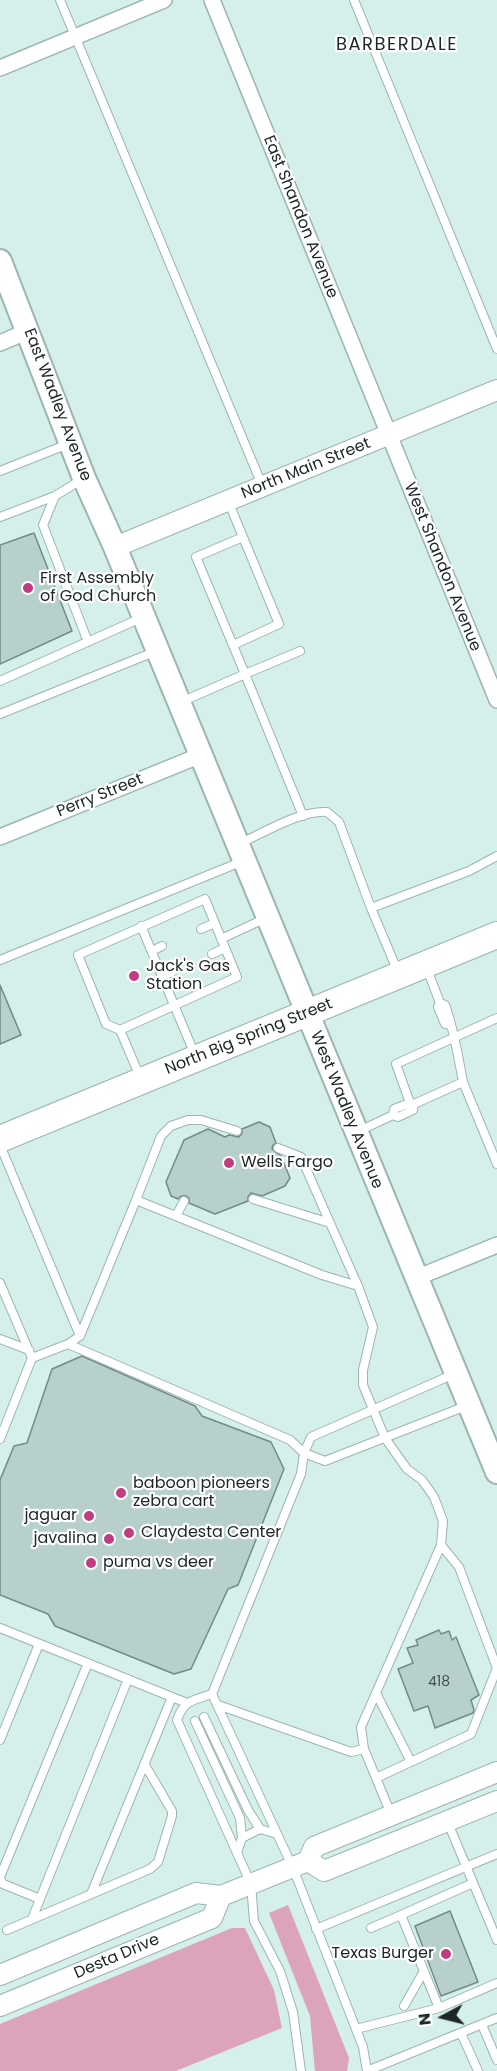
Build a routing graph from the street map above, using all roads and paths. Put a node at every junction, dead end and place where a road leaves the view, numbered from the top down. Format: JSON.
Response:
{"nodes":[{"id":1,"x":60,"y":0,"type":"edge"},
{"id":2,"x":164,"y":0,"type":"edge"},
{"id":3,"x":212,"y":0,"type":"edge"},
{"id":4,"x":354,"y":0,"type":"edge"},
{"id":5,"x":75,"y":37,"type":"junction"},
{"id":6,"x":0,"y":68,"type":"edge"},
{"id":7,"x":0,"y":261,"type":"edge"},
{"id":8,"x":28,"y":331,"type":"junction"},
{"id":9,"x":0,"y":343,"type":"edge"},
{"id":10,"x":497,"y":349,"type":"edge"},
{"id":11,"x":497,"y":390,"type":"edge"},
{"id":12,"x":388,"y":435,"type":"junction"},
{"id":13,"x":71,"y":443,"type":"junction"},
{"id":14,"x":0,"y":471,"type":"edge"},
{"id":15,"x":84,"y":478,"type":"junction"},
{"id":16,"x":263,"y":486,"type":"junction"},
{"id":17,"x":55,"y":496,"type":"junction"},
{"id":18,"x":228,"y":501,"type":"junction"},
{"id":19,"x":0,"y":517,"type":"edge"},
{"id":20,"x":243,"y":537,"type":"junction"},
{"id":21,"x":115,"y":547,"type":"junction"},
{"id":22,"x":144,"y":617,"type":"junction"},
{"id":23,"x":88,"y":642,"type":"junction"},
{"id":24,"x":233,"y":645,"type":"junction"},
{"id":25,"x":158,"y":650,"type":"junction"},
{"id":26,"x":300,"y":651,"type":"dead end"},
{"id":27,"x":245,"y":674,"type":"junction"},
{"id":28,"x":0,"y":681,"type":"edge"},
{"id":29,"x":497,"y":700,"type":"edge"},
{"id":30,"x":179,"y":703,"type":"junction"},
{"id":31,"x":0,"y":714,"type":"edge"},
{"id":32,"x":201,"y":754,"type":"junction"},
{"id":33,"x":303,"y":816,"type":"junction"},
{"id":34,"x":0,"y":837,"type":"edge"},
{"id":35,"x":241,"y":852,"type":"junction"},
{"id":36,"x":497,"y":856,"type":"edge"},
{"id":37,"x":371,"y":908,"type":"junction"},
{"id":38,"x":267,"y":918,"type":"junction"},
{"id":39,"x":215,"y":923,"type":"junction"},
{"id":40,"x":141,"y":926,"type":"junction"},
{"id":41,"x":201,"y":929,"type":"dead end"},
{"id":42,"x":497,"y":935,"type":"edge"},
{"id":43,"x":221,"y":939,"type":"junction"},
{"id":44,"x":162,"y":946,"type":"dead end"},
{"id":45,"x":225,"y":948,"type":"junction"},
{"id":46,"x":152,"y":951,"type":"junction"},
{"id":47,"x":212,"y":954,"type":"dead end"},
{"id":48,"x":0,"y":960,"type":"edge"},
{"id":49,"x":426,"y":965,"type":"junction"},
{"id":50,"x":172,"y":972,"type":"dead end"},
{"id":51,"x":399,"y":975,"type":"junction"},
{"id":52,"x":162,"y":976,"type":"junction"},
{"id":53,"x":174,"y":1005,"type":"junction"},
{"id":54,"x":307,"y":1014,"type":"junction"},
{"id":55,"x":497,"y":1018,"type":"edge"},
{"id":56,"x":120,"y":1030,"type":"junction"},
{"id":57,"x":455,"y":1037,"type":"junction"},
{"id":58,"x":197,"y":1059,"type":"junction"},
{"id":59,"x":142,"y":1081,"type":"junction"},
{"id":60,"x":463,"y":1082,"type":"junction"},
{"id":61,"x":412,"y":1103,"type":"junction"},
{"id":62,"x":237,"y":1131,"type":"dead end"},
{"id":63,"x":355,"y":1132,"type":"junction"},
{"id":64,"x":0,"y":1139,"type":"edge"},
{"id":65,"x":0,"y":1144,"type":"edge"},
{"id":66,"x":278,"y":1148,"type":"dead end"},
{"id":67,"x":497,"y":1164,"type":"edge"},
{"id":68,"x":253,"y":1199,"type":"dead end"},
{"id":69,"x":136,"y":1200,"type":"junction"},
{"id":70,"x":184,"y":1201,"type":"dead end"},
{"id":71,"x":176,"y":1216,"type":"junction"},
{"id":72,"x":330,"y":1223,"type":"junction"},
{"id":73,"x":497,"y":1245,"type":"edge"},
{"id":74,"x":416,"y":1278,"type":"junction"},
{"id":75,"x":0,"y":1283,"type":"edge"},
{"id":76,"x":358,"y":1286,"type":"junction"},
{"id":77,"x":80,"y":1336,"type":"junction"},
{"id":78,"x":0,"y":1339,"type":"edge"},
{"id":79,"x":68,"y":1344,"type":"junction"},
{"id":80,"x":30,"y":1354,"type":"junction"},
{"id":81,"x":455,"y":1373,"type":"junction"},
{"id":82,"x":469,"y":1405,"type":"junction"},
{"id":83,"x":374,"y":1408,"type":"junction"},
{"id":84,"x":385,"y":1438,"type":"junction"},
{"id":85,"x":0,"y":1439,"type":"edge"},
{"id":86,"x":304,"y":1453,"type":"junction"},
{"id":87,"x":497,"y":1472,"type":"edge"},
{"id":88,"x":441,"y":1545,"type":"junction"},
{"id":89,"x":0,"y":1628,"type":"edge"},
{"id":90,"x":39,"y":1644,"type":"junction"},
{"id":91,"x":88,"y":1663,"type":"junction"},
{"id":92,"x":128,"y":1679,"type":"junction"},
{"id":93,"x":376,"y":1693,"type":"junction"},
{"id":94,"x":212,"y":1694,"type":"junction"},
{"id":95,"x":172,"y":1697,"type":"junction"},
{"id":96,"x":187,"y":1703,"type":"junction"},
{"id":97,"x":219,"y":1705,"type":"junction"},
{"id":98,"x":204,"y":1716,"type":"dead end"},
{"id":99,"x":195,"y":1721,"type":"dead end"},
{"id":100,"x":0,"y":1740,"type":"edge"},
{"id":101,"x":364,"y":1749,"type":"junction"},
{"id":102,"x":411,"y":1762,"type":"junction"},
{"id":103,"x":145,"y":1765,"type":"junction"},
{"id":104,"x":497,"y":1772,"type":"edge"},
{"id":105,"x":376,"y":1778,"type":"junction"},
{"id":106,"x":497,"y":1801,"type":"edge"},
{"id":107,"x":392,"y":1815,"type":"junction"},
{"id":108,"x":448,"y":1821,"type":"junction"},
{"id":109,"x":260,"y":1829,"type":"junction"},
{"id":110,"x":277,"y":1834,"type":"junction"},
{"id":111,"x":242,"y":1838,"type":"junction"},
{"id":112,"x":237,"y":1853,"type":"junction"},
{"id":113,"x":497,"y":1854,"type":"edge"},
{"id":114,"x":300,"y":1865,"type":"junction"},
{"id":115,"x":466,"y":1866,"type":"junction"},
{"id":116,"x":0,"y":1878,"type":"edge"},
{"id":117,"x":473,"y":1883,"type":"junction"},
{"id":118,"x":251,"y":1884,"type":"junction"},
{"id":119,"x":91,"y":1894,"type":"junction"},
{"id":120,"x":221,"y":1896,"type":"junction"},
{"id":121,"x":40,"y":1899,"type":"junction"},
{"id":122,"x":401,"y":1915,"type":"junction"},
{"id":123,"x":32,"y":1919,"type":"junction"},
{"id":124,"x":371,"y":1928,"type":"dead end"},
{"id":125,"x":315,"y":1929,"type":"junction"},
{"id":126,"x":7,"y":1930,"type":"dead end"},
{"id":127,"x":497,"y":1940,"type":"edge"},
{"id":128,"x":424,"y":1971,"type":"junction"},
{"id":129,"x":0,"y":1975,"type":"edge"},
{"id":130,"x":497,"y":1983,"type":"edge"},
{"id":131,"x":0,"y":2006,"type":"edge"},
{"id":132,"x":404,"y":2006,"type":"dead end"},
{"id":133,"x":439,"y":2008,"type":"junction"},
{"id":134,"x":497,"y":2018,"type":"edge"},
{"id":135,"x":482,"y":2025,"type":"junction"},
{"id":136,"x":356,"y":2029,"type":"junction"},
{"id":137,"x":461,"y":2033,"type":"junction"},
{"id":138,"x":497,"y":2060,"type":"edge"},
{"id":139,"x":301,"y":2071,"type":"edge"},
{"id":140,"x":367,"y":2071,"type":"edge"},
{"id":141,"x":478,"y":2071,"type":"edge"}],
"edges":[{"from":1,"to":5,"type":"lane"},
{"from":2,"to":5,"type":"street"},
{"from":3,"to":12,"type":"street","name":"East Shandon Avenue"},
{"from":4,"to":10,"type":"lane"},
{"from":5,"to":6,"type":"street"},
{"from":5,"to":16,"type":"lane"},
{"from":7,"to":8,"type":"main road","name":"East Wadley Avenue"},
{"from":8,"to":9,"type":"street"},
{"from":8,"to":13,"type":"main road","name":"East Wadley Avenue"},
{"from":11,"to":12,"type":"street","name":"North Main Street"},
{"from":12,"to":16,"type":"street","name":"North Main Street"},
{"from":12,"to":29,"type":"street","name":"West Shandon Avenue"},
{"from":13,"to":14,"type":"lane"},
{"from":13,"to":15,"type":"main road","name":"East Wadley Avenue"},
{"from":15,"to":17,"type":"lane"},
{"from":15,"to":21,"type":"main road","name":"East Wadley Avenue"},
{"from":16,"to":18,"type":"street","name":"North Main Street"},
{"from":17,"to":19,"type":"lane"},
{"from":17,"to":23,"type":"lane"},
{"from":18,"to":20,"type":"lane"},
{"from":18,"to":21,"type":"street","name":"North Main Street"},
{"from":20,"to":24,"type":"lane"},
{"from":20,"to":24,"type":"lane"},
{"from":21,"to":22,"type":"main road","name":"West Wadley Avenue"},
{"from":22,"to":23,"type":"lane"},
{"from":22,"to":25,"type":"main road","name":"West Wadley Avenue"},
{"from":23,"to":28,"type":"lane"},
{"from":24,"to":27,"type":"lane"},
{"from":25,"to":30,"type":"main road","name":"West Wadley Avenue"},
{"from":25,"to":31,"type":"lane"},
{"from":26,"to":27,"type":"lane"},
{"from":27,"to":30,"type":"lane"},
{"from":27,"to":33,"type":"lane"},
{"from":30,"to":32,"type":"main road","name":"West Wadley Avenue"},
{"from":32,"to":34,"type":"street","name":"Perry Street"},
{"from":32,"to":35,"type":"main road","name":"West Wadley Avenue"},
{"from":33,"to":35,"type":"lane"},
{"from":33,"to":37,"type":"lane"},
{"from":35,"to":38,"type":"main road","name":"West Wadley Avenue"},
{"from":35,"to":48,"type":"lane"},
{"from":36,"to":37,"type":"lane"},
{"from":37,"to":51,"type":"lane"},
{"from":38,"to":43,"type":"lane"},
{"from":38,"to":54,"type":"main road","name":"West Wadley Avenue"},
{"from":39,"to":40,"type":"lane"},
{"from":39,"to":41,"type":"lane"},
{"from":39,"to":43,"type":"lane"},
{"from":40,"to":46,"type":"lane"},
{"from":40,"to":56,"type":"lane"},
{"from":42,"to":49,"type":"highway","name":"North Big Spring Street"},
{"from":43,"to":45,"type":"lane"},
{"from":44,"to":46,"type":"lane"},
{"from":45,"to":47,"type":"lane"},
{"from":45,"to":53,"type":"lane"},
{"from":46,"to":52,"type":"lane"},
{"from":49,"to":51,"type":"highway","name":"North Big Spring Street"},
{"from":49,"to":57,"type":"lane"},
{"from":50,"to":52,"type":"lane"},
{"from":51,"to":54,"type":"highway","name":"North Big Spring Street"},
{"from":52,"to":53,"type":"lane"},
{"from":53,"to":56,"type":"lane"},
{"from":53,"to":58,"type":"lane"},
{"from":54,"to":58,"type":"highway","name":"North Big Spring Street"},
{"from":54,"to":63,"type":"main road","name":"West Wadley Avenue"},
{"from":55,"to":57,"type":"lane"},
{"from":56,"to":59,"type":"lane"},
{"from":57,"to":60,"type":"lane"},
{"from":57,"to":61,"type":"lane"},
{"from":58,"to":59,"type":"highway","name":"North Big Spring Street"},
{"from":59,"to":64,"type":"highway","name":"North Big Spring Street"},
{"from":60,"to":61,"type":"lane"},
{"from":60,"to":67,"type":"lane"},
{"from":61,"to":63,"type":"lane"},
{"from":62,"to":69,"type":"lane"},
{"from":63,"to":74,"type":"main road","name":"West Wadley Avenue"},
{"from":65,"to":77,"type":"lane"},
{"from":66,"to":72,"type":"lane"},
{"from":68,"to":72,"type":"lane"},
{"from":69,"to":71,"type":"lane"},
{"from":69,"to":77,"type":"lane"},
{"from":70,"to":71,"type":"lane"},
{"from":71,"to":76,"type":"lane"},
{"from":72,"to":76,"type":"lane"},
{"from":73,"to":74,"type":"street"},
{"from":74,"to":81,"type":"main road","name":"West Wadley Avenue"},
{"from":75,"to":80,"type":"lane"},
{"from":76,"to":83,"type":"lane"},
{"from":77,"to":79,"type":"lane"},
{"from":78,"to":80,"type":"lane"},
{"from":79,"to":80,"type":"lane"},
{"from":79,"to":86,"type":"lane"},
{"from":80,"to":85,"type":"lane"},
{"from":81,"to":82,"type":"main road","name":"West Wadley Avenue"},
{"from":81,"to":83,"type":"lane"},
{"from":82,"to":84,"type":"lane"},
{"from":82,"to":87,"type":"main road","name":"West Wadley Avenue"},
{"from":83,"to":84,"type":"lane"},
{"from":83,"to":86,"type":"lane"},
{"from":84,"to":86,"type":"lane"},
{"from":84,"to":88,"type":"lane"},
{"from":86,"to":94,"type":"lane"},
{"from":88,"to":93,"type":"lane"},
{"from":88,"to":102,"type":"lane"},
{"from":89,"to":90,"type":"lane"},
{"from":90,"to":91,"type":"lane"},
{"from":90,"to":100,"type":"lane"},
{"from":91,"to":92,"type":"lane"},
{"from":91,"to":116,"type":"lane"},
{"from":92,"to":95,"type":"lane"},
{"from":92,"to":121,"type":"lane"},
{"from":93,"to":101,"type":"lane"},
{"from":93,"to":102,"type":"lane"},
{"from":94,"to":96,"type":"lane"},
{"from":94,"to":97,"type":"lane"},
{"from":95,"to":96,"type":"lane"},
{"from":95,"to":103,"type":"lane"},
{"from":96,"to":112,"type":"lane"},
{"from":97,"to":101,"type":"lane"},
{"from":97,"to":110,"type":"lane"},
{"from":98,"to":109,"type":"lane"},
{"from":99,"to":111,"type":"lane"},
{"from":101,"to":105,"type":"lane"},
{"from":102,"to":105,"type":"lane"},
{"from":103,"to":119,"type":"lane"},
{"from":103,"to":119,"type":"lane"},
{"from":104,"to":107,"type":"street","name":"Desta Drive"},
{"from":105,"to":107,"type":"lane"},
{"from":106,"to":108,"type":"street"},
{"from":107,"to":114,"type":"street","name":"Desta Drive"},
{"from":108,"to":114,"type":"street"},
{"from":108,"to":115,"type":"lane"},
{"from":109,"to":110,"type":"lane"},
{"from":109,"to":111,"type":"lane"},
{"from":110,"to":114,"type":"lane"},
{"from":111,"to":112,"type":"lane"},
{"from":112,"to":118,"type":"lane"},
{"from":113,"to":115,"type":"lane"},
{"from":114,"to":118,"type":"street","name":"Desta Drive"},
{"from":114,"to":125,"type":"lane"},
{"from":115,"to":117,"type":"lane"},
{"from":115,"to":125,"type":"lane"},
{"from":116,"to":121,"type":"lane"},
{"from":117,"to":122,"type":"lane"},
{"from":117,"to":127,"type":"lane"},
{"from":118,"to":120,"type":"street","name":"Desta Drive"},
{"from":118,"to":139,"type":"lane"},
{"from":119,"to":123,"type":"lane"},
{"from":120,"to":129,"type":"street","name":"Desta Drive"},
{"from":120,"to":131,"type":"street","name":"Desta Drive"},
{"from":121,"to":123,"type":"lane"},
{"from":122,"to":124,"type":"lane"},
{"from":122,"to":128,"type":"lane"},
{"from":123,"to":126,"type":"lane"},
{"from":125,"to":136,"type":"lane"},
{"from":128,"to":132,"type":"lane"},
{"from":128,"to":133,"type":"lane"},
{"from":130,"to":133,"type":"lane"},
{"from":133,"to":136,"type":"lane"},
{"from":134,"to":135,"type":"lane"},
{"from":135,"to":137,"type":"lane"},
{"from":135,"to":138,"type":"lane"},
{"from":136,"to":140,"type":"lane"},
{"from":137,"to":140,"type":"lane"},
{"from":137,"to":141,"type":"lane"}]}
